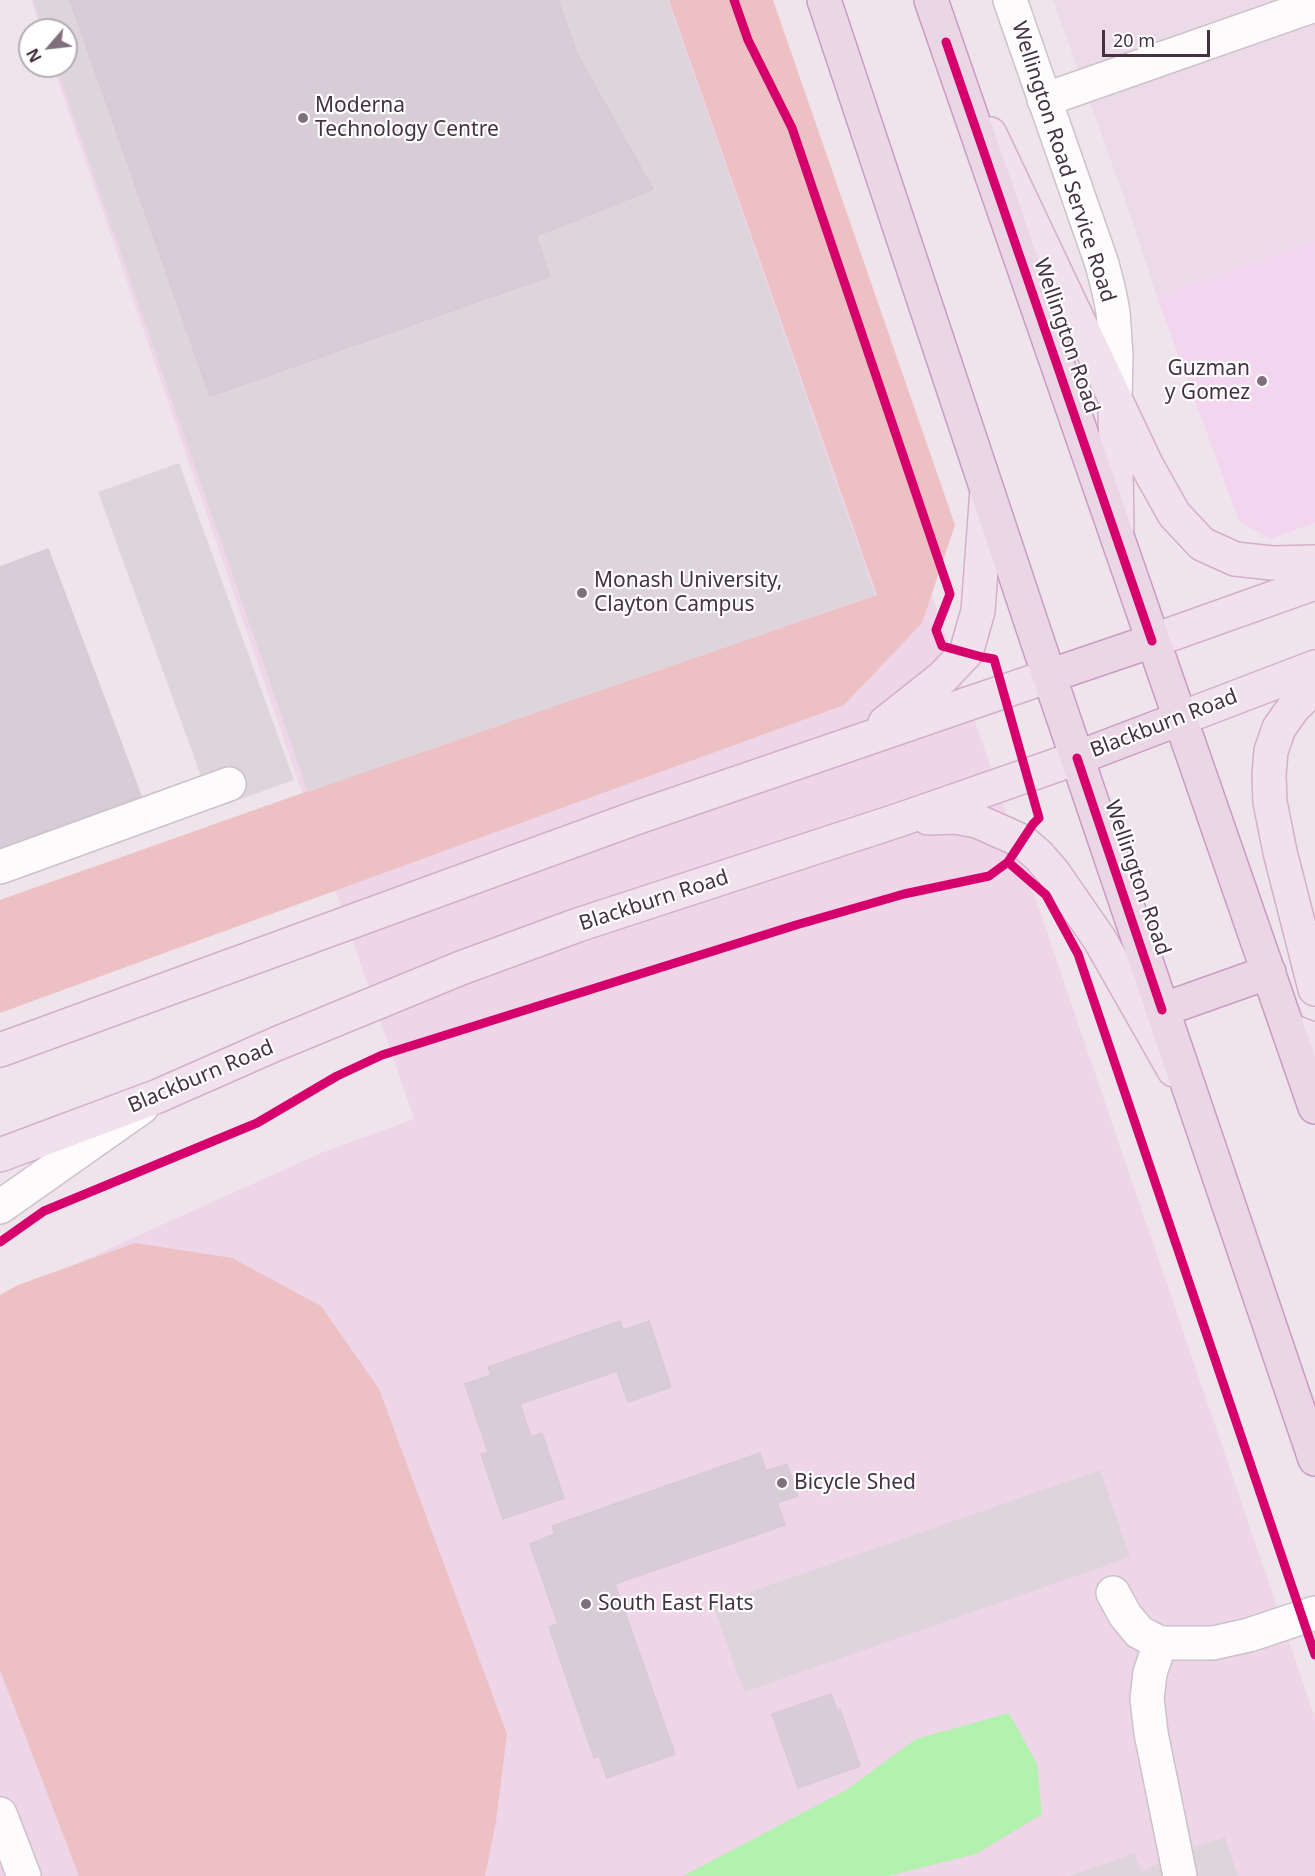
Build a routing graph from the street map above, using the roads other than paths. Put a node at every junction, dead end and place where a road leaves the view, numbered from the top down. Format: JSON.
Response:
{"nodes":[{"id":1,"x":824,"y":0,"type":"edge"},
{"id":2,"x":931,"y":0,"type":"edge"},
{"id":3,"x":1010,"y":0,"type":"edge"},
{"id":4,"x":1315,"y":5,"type":"edge"},
{"id":5,"x":946,"y":42,"type":"junction"},
{"id":6,"x":1044,"y":100,"type":"junction"},
{"id":7,"x":1115,"y":396,"type":"junction"},
{"id":8,"x":988,"y":487,"type":"junction"},
{"id":9,"x":1117,"y":537,"type":"junction"},
{"id":10,"x":1315,"y":562,"type":"edge"},
{"id":11,"x":1315,"y":583,"type":"edge"},
{"id":12,"x":1152,"y":641,"type":"junction"},
{"id":13,"x":1315,"y":667,"type":"edge"},
{"id":14,"x":1049,"y":676,"type":"junction"},
{"id":15,"x":1315,"y":687,"type":"edge"},
{"id":16,"x":1179,"y":718,"type":"junction"},
{"id":17,"x":865,"y":739,"type":"junction"},
{"id":18,"x":1077,"y":758,"type":"junction"},
{"id":19,"x":229,"y":784,"type":"dead end"},
{"id":20,"x":899,"y":820,"type":"junction"},
{"id":21,"x":0,"y":867,"type":"edge"},
{"id":22,"x":1309,"y":935,"type":"edge"},
{"id":23,"x":1269,"y":972,"type":"junction"},
{"id":24,"x":1315,"y":990,"type":"edge"},
{"id":25,"x":1153,"y":1014,"type":"junction"},
{"id":26,"x":1302,"y":1035,"type":"edge"},
{"id":27,"x":0,"y":1050,"type":"edge"},
{"id":28,"x":158,"y":1096,"type":"junction"},
{"id":29,"x":1315,"y":1107,"type":"edge"},
{"id":30,"x":0,"y":1155,"type":"edge"},
{"id":31,"x":0,"y":1207,"type":"edge"},
{"id":32,"x":1315,"y":1459,"type":"edge"},
{"id":33,"x":1113,"y":1593,"type":"dead end"},
{"id":34,"x":1315,"y":1612,"type":"edge"},
{"id":35,"x":1161,"y":1643,"type":"junction"},
{"id":36,"x":0,"y":1814,"type":"edge"},
{"id":37,"x":14,"y":1866,"type":"edge"},
{"id":38,"x":1180,"y":1876,"type":"edge"}],
"edges":[{"from":1,"to":8,"type":"highway","name":"Wellington Road"},
{"from":2,"to":5,"type":"highway","name":"Wellington Road"},
{"from":3,"to":6,"type":"street","name":"Wellington Road Service Road"},
{"from":4,"to":6,"type":"street"},
{"from":5,"to":7,"type":"main road"},
{"from":5,"to":9,"type":"highway","name":"Wellington Road"},
{"from":6,"to":7,"type":"street","name":"Wellington Road Service Road"},
{"from":7,"to":9,"type":"main road"},
{"from":7,"to":10,"type":"main road"},
{"from":8,"to":14,"type":"highway","name":"Wellington Road"},
{"from":8,"to":17,"type":"main road"},
{"from":9,"to":12,"type":"highway","name":"Wellington Road"},
{"from":11,"to":12,"type":"main road"},
{"from":12,"to":14,"type":"highway"},
{"from":12,"to":16,"type":"highway","name":"Wellington Road"},
{"from":13,"to":16,"type":"main road","name":"Blackburn Road"},
{"from":14,"to":17,"type":"main road"},
{"from":14,"to":18,"type":"highway","name":"Wellington Road"},
{"from":15,"to":22,"type":"main road"},
{"from":16,"to":18,"type":"highway","name":"Blackburn Road"},
{"from":16,"to":23,"type":"highway","name":"Wellington Road"},
{"from":17,"to":27,"type":"main road"},
{"from":18,"to":20,"type":"main road","name":"Blackburn Road"},
{"from":18,"to":25,"type":"highway","name":"Wellington Road"},
{"from":19,"to":21,"type":"street"},
{"from":20,"to":25,"type":"main road"},
{"from":20,"to":28,"type":"main road","name":"Blackburn Road"},
{"from":22,"to":23,"type":"main road"},
{"from":22,"to":24,"type":"main road"},
{"from":23,"to":25,"type":"highway"},
{"from":23,"to":26,"type":"highway","name":"Wellington Road"},
{"from":25,"to":32,"type":"highway","name":"Wellington Road"},
{"from":26,"to":29,"type":"highway","name":"Wellington Road"},
{"from":28,"to":30,"type":"main road","name":"Blackburn Road"},
{"from":28,"to":31,"type":"street"},
{"from":33,"to":35,"type":"street"},
{"from":34,"to":35,"type":"street"},
{"from":35,"to":38,"type":"street"},
{"from":36,"to":37,"type":"street"}]}
